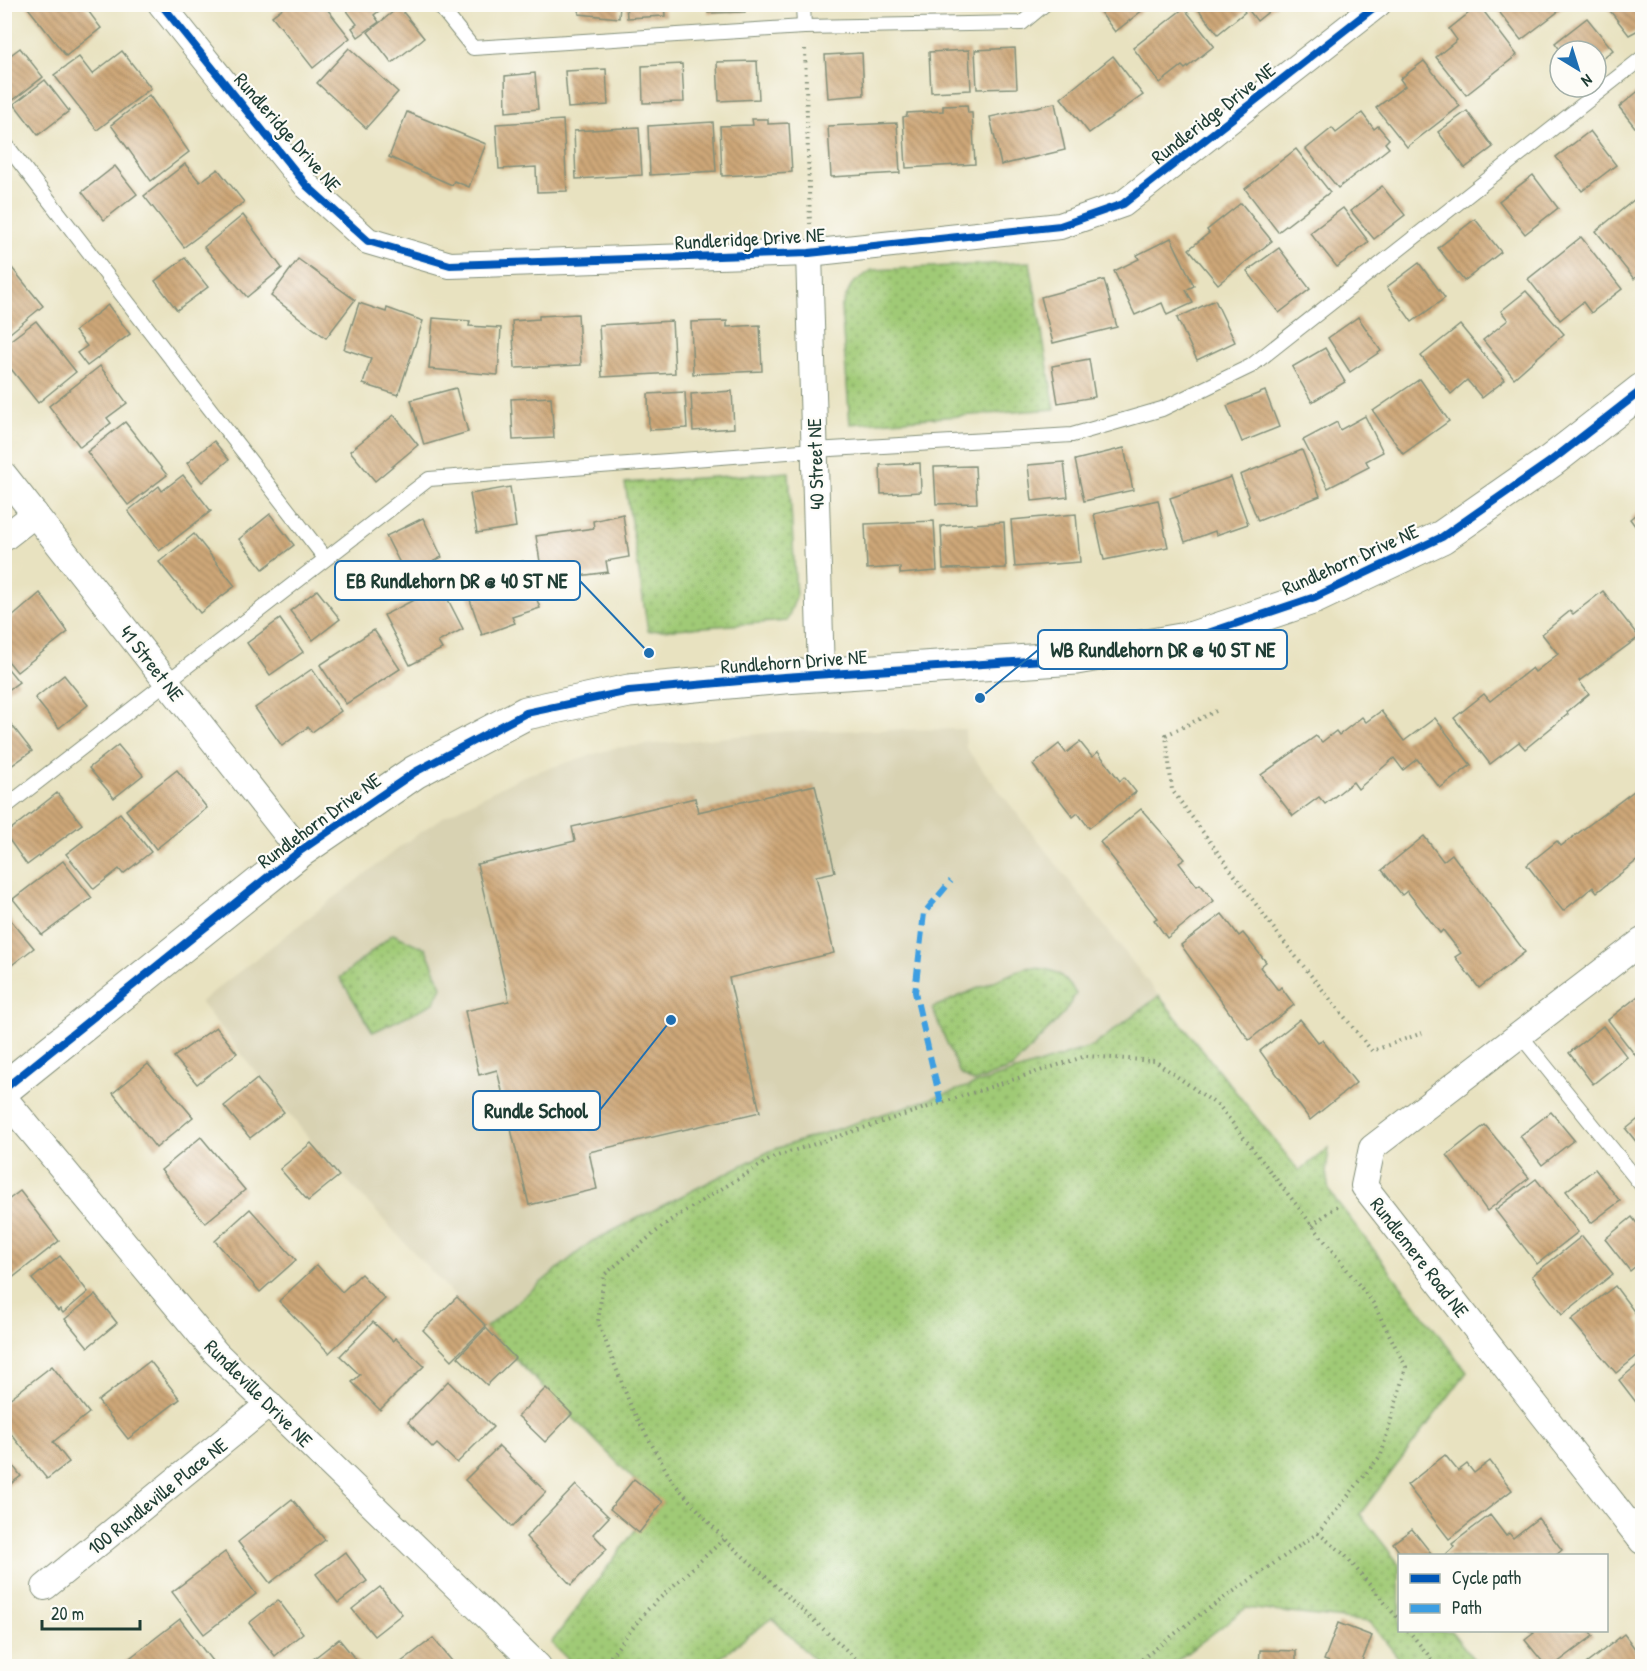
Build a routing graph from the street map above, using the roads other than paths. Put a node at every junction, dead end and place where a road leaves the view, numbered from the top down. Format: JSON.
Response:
{"nodes":[{"id":1,"x":161,"y":4,"type":"edge"},
{"id":2,"x":438,"y":4,"type":"edge"},
{"id":3,"x":803,"y":4,"type":"edge"},
{"id":4,"x":1045,"y":4,"type":"edge"},
{"id":5,"x":1378,"y":4,"type":"edge"},
{"id":6,"x":804,"y":27,"type":"junction"},
{"id":7,"x":1642,"y":58,"type":"edge"},
{"id":8,"x":4,"y":142,"type":"edge"},
{"id":9,"x":809,"y":253,"type":"junction"},
{"id":10,"x":1642,"y":390,"type":"edge"},
{"id":11,"x":814,"y":450,"type":"junction"},
{"id":12,"x":4,"y":475,"type":"edge"},
{"id":13,"x":35,"y":514,"type":"junction"},
{"id":14,"x":4,"y":538,"type":"edge"},
{"id":15,"x":325,"y":558,"type":"junction"},
{"id":16,"x":821,"y":675,"type":"junction"},
{"id":17,"x":166,"y":682,"type":"junction"},
{"id":18,"x":4,"y":808,"type":"edge"},
{"id":19,"x":300,"y":851,"type":"junction"},
{"id":20,"x":1642,"y":941,"type":"edge"},
{"id":21,"x":1521,"y":1036,"type":"junction"},
{"id":22,"x":4,"y":1089,"type":"edge"},
{"id":23,"x":4,"y":1098,"type":"edge"},
{"id":24,"x":1642,"y":1186,"type":"edge"},
{"id":25,"x":269,"y":1404,"type":"junction"},
{"id":26,"x":1642,"y":1541,"type":"edge"},
{"id":27,"x":45,"y":1587,"type":"dead end"},
{"id":28,"x":538,"y":1666,"type":"edge"}],
"edges":[{"from":1,"to":9,"type":"street","name":"Rundleridge Drive NE"},
{"from":2,"to":6,"type":"lane"},
{"from":3,"to":6,"type":"lane"},
{"from":4,"to":6,"type":"lane"},
{"from":5,"to":9,"type":"street","name":"Rundleridge Drive NE"},
{"from":7,"to":11,"type":"lane"},
{"from":8,"to":15,"type":"lane"},
{"from":9,"to":11,"type":"street","name":"40 Street NE"},
{"from":10,"to":16,"type":"street","name":"Rundlehorn Drive NE"},
{"from":11,"to":15,"type":"lane"},
{"from":11,"to":16,"type":"street","name":"40 Street NE"},
{"from":12,"to":13,"type":"street","name":"41 Street NE"},
{"from":13,"to":14,"type":"street"},
{"from":13,"to":17,"type":"street","name":"41 Street NE"},
{"from":15,"to":17,"type":"lane"},
{"from":16,"to":19,"type":"street","name":"Rundlehorn Drive NE"},
{"from":17,"to":18,"type":"lane"},
{"from":17,"to":19,"type":"street","name":"41 Street NE"},
{"from":19,"to":22,"type":"street","name":"Rundlehorn Drive NE"},
{"from":20,"to":21,"type":"street","name":"Rundlemere Road NE"},
{"from":21,"to":24,"type":"lane"},
{"from":21,"to":26,"type":"street","name":"Rundlemere Road NE"},
{"from":23,"to":25,"type":"street","name":"Rundleville Drive NE"},
{"from":25,"to":27,"type":"street","name":"100 Rundleville Place NE"},
{"from":25,"to":28,"type":"street","name":"Rundleville Drive NE"}]}
